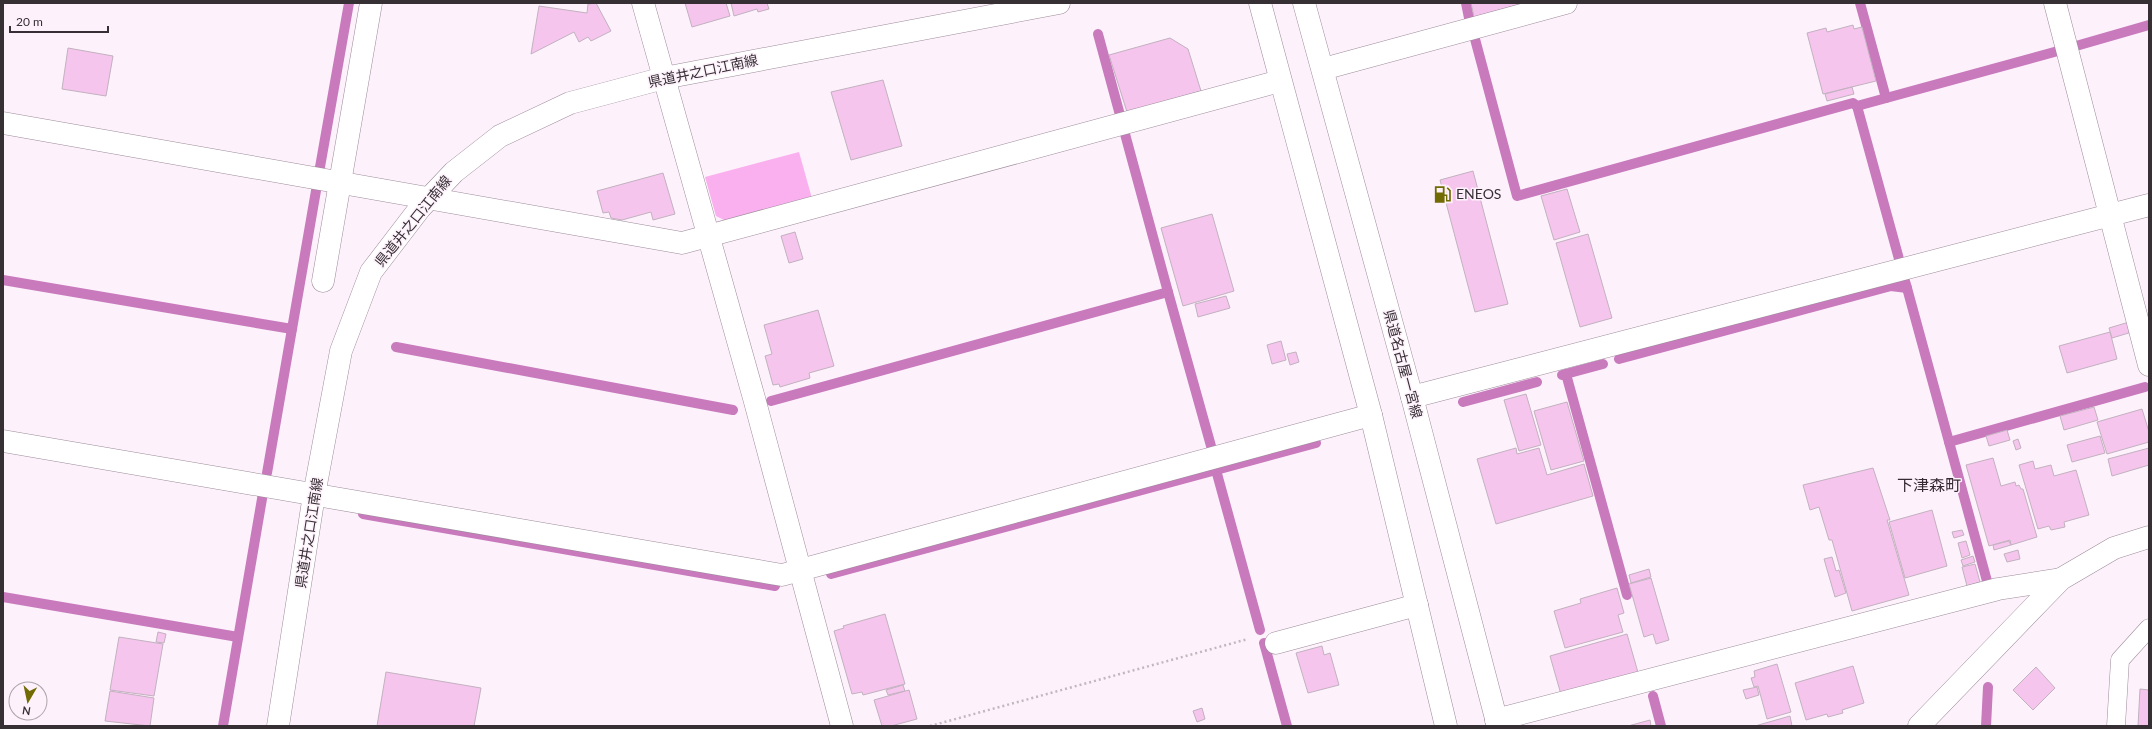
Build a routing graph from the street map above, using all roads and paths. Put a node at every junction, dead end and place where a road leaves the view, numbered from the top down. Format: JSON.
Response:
{"nodes":[{"id":1,"x":371,"y":3,"type":"edge"},
{"id":2,"x":643,"y":3,"type":"edge"},
{"id":3,"x":1059,"y":3,"type":"edge"},
{"id":4,"x":1260,"y":3,"type":"edge"},
{"id":5,"x":1304,"y":3,"type":"edge"},
{"id":6,"x":1566,"y":3,"type":"edge"},
{"id":7,"x":2055,"y":3,"type":"edge"},
{"id":8,"x":1323,"y":69,"type":"junction"},
{"id":9,"x":664,"y":78,"type":"junction"},
{"id":10,"x":1280,"y":81,"type":"junction"},
{"id":11,"x":3,"y":123,"type":"edge"},
{"id":12,"x":340,"y":182,"type":"junction"},
{"id":13,"x":430,"y":197,"type":"junction"},
{"id":14,"x":2149,"y":205,"type":"edge"},
{"id":15,"x":2111,"y":215,"type":"junction"},
{"id":16,"x":708,"y":236,"type":"junction"},
{"id":17,"x":323,"y":281,"type":"dead end"},
{"id":18,"x":2148,"y":361,"type":"edge"},
{"id":19,"x":1412,"y":397,"type":"junction"},
{"id":20,"x":1371,"y":415,"type":"junction"},
{"id":21,"x":3,"y":441,"type":"edge"},
{"id":22,"x":314,"y":495,"type":"junction"},
{"id":23,"x":2149,"y":537,"type":"edge"},
{"id":24,"x":799,"y":570,"type":"junction"},
{"id":25,"x":2061,"y":579,"type":"junction"},
{"id":26,"x":1417,"y":605,"type":"junction"},
{"id":27,"x":2149,"y":628,"type":"edge"},
{"id":28,"x":1276,"y":643,"type":"joint"},
{"id":29,"x":1497,"y":723,"type":"edge"},
{"id":30,"x":278,"y":726,"type":"edge"},
{"id":31,"x":842,"y":726,"type":"edge"},
{"id":32,"x":930,"y":726,"type":"edge"},
{"id":33,"x":1446,"y":726,"type":"edge"},
{"id":34,"x":1919,"y":726,"type":"edge"},
{"id":35,"x":2116,"y":726,"type":"edge"}],
"edges":[{"from":1,"to":12,"type":"street"},
{"from":2,"to":9,"type":"street"},
{"from":3,"to":9,"type":"street","name":"県道井之口江南線"},
{"from":4,"to":10,"type":"street"},
{"from":5,"to":8,"type":"street","name":"県道名古屋一宮線"},
{"from":6,"to":8,"type":"street"},
{"from":7,"to":15,"type":"street"},
{"from":8,"to":19,"type":"street","name":"県道名古屋一宮線"},
{"from":9,"to":13,"type":"street","name":"県道井之口江南線"},
{"from":9,"to":16,"type":"street"},
{"from":10,"to":16,"type":"street"},
{"from":10,"to":20,"type":"street"},
{"from":11,"to":12,"type":"street"},
{"from":12,"to":13,"type":"street"},
{"from":12,"to":17,"type":"street"},
{"from":13,"to":16,"type":"street"},
{"from":13,"to":22,"type":"street","name":"県道井之口江南線"},
{"from":14,"to":15,"type":"street"},
{"from":15,"to":18,"type":"street"},
{"from":15,"to":19,"type":"street"},
{"from":16,"to":24,"type":"street"},
{"from":19,"to":29,"type":"street","name":"県道名古屋一宮線"},
{"from":20,"to":24,"type":"street"},
{"from":20,"to":26,"type":"street"},
{"from":21,"to":22,"type":"street"},
{"from":22,"to":24,"type":"street"},
{"from":22,"to":30,"type":"street","name":"県道井之口江南線"},
{"from":23,"to":25,"type":"street"},
{"from":24,"to":31,"type":"street"},
{"from":25,"to":29,"type":"street"},
{"from":25,"to":34,"type":"street"},
{"from":26,"to":28,"type":"street"},
{"from":26,"to":33,"type":"street"},
{"from":27,"to":35,"type":"lane"},
{"from":28,"to":32,"type":"path"}]}
